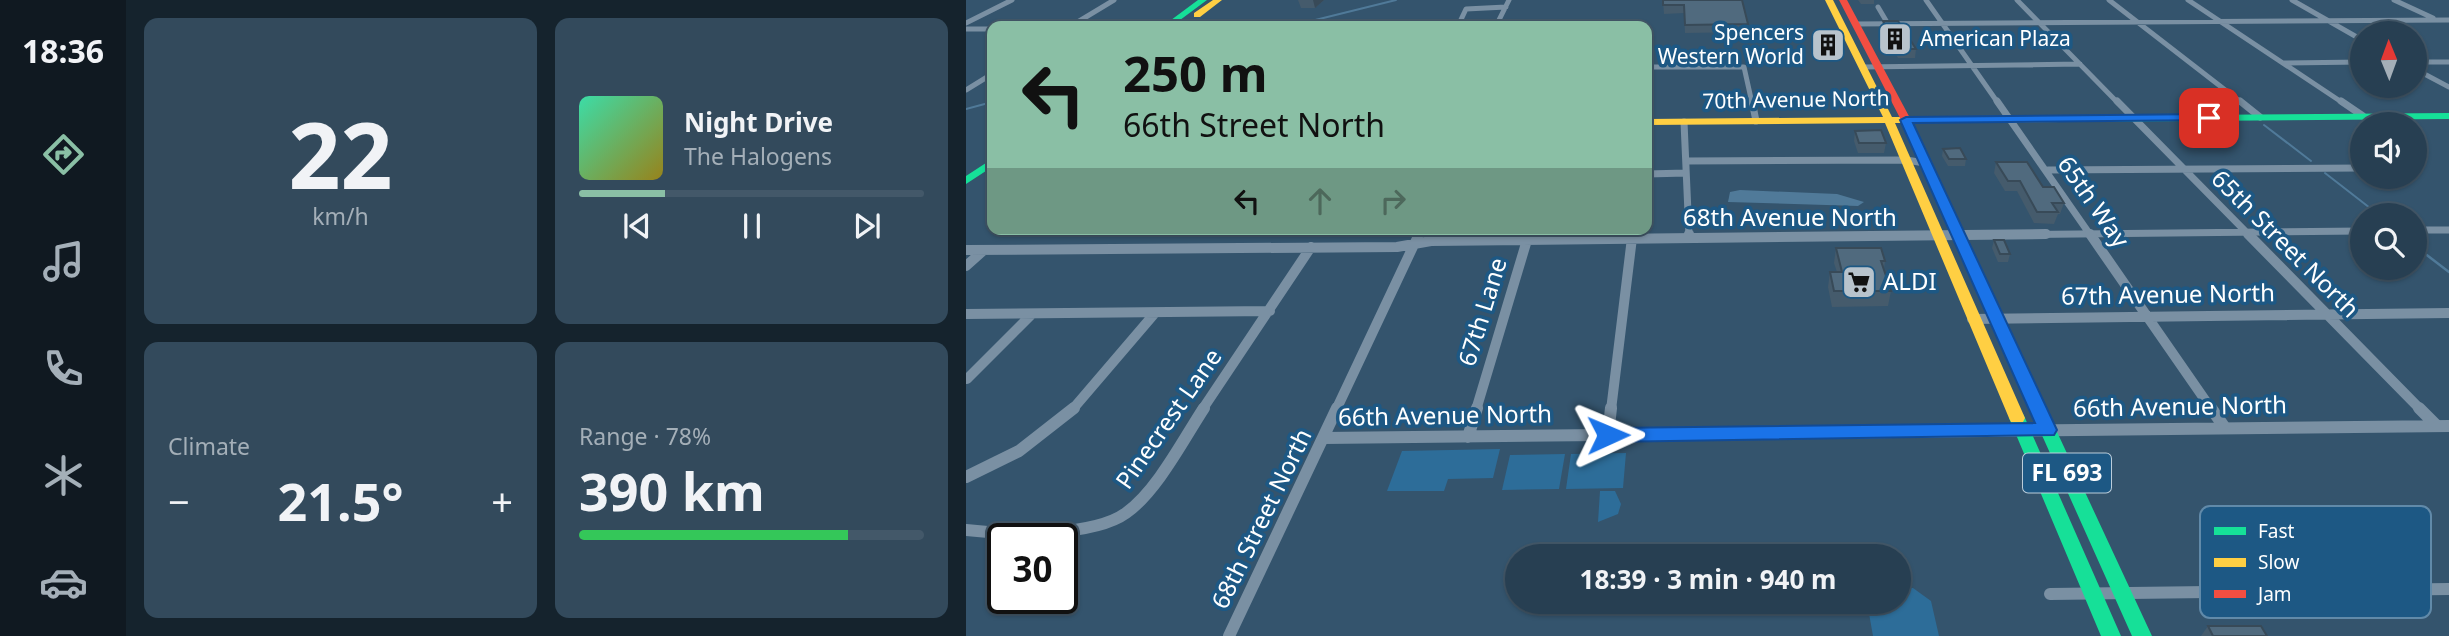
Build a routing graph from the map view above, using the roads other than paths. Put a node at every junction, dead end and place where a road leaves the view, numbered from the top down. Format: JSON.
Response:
{"nodes":[{"id":1,"x":1012,"y":0,"type":"edge"},
{"id":2,"x":1114,"y":0,"type":"edge"},
{"id":3,"x":1203,"y":0,"type":"edge"},
{"id":4,"x":1217,"y":0,"type":"edge"},
{"id":5,"x":1509,"y":0,"type":"edge"},
{"id":6,"x":1829,"y":0,"type":"edge"},
{"id":7,"x":1843,"y":0,"type":"edge"},
{"id":8,"x":1926,"y":0,"type":"edge"},
{"id":9,"x":2017,"y":0,"type":"edge"},
{"id":10,"x":2109,"y":0,"type":"edge"},
{"id":11,"x":2188,"y":0,"type":"edge"},
{"id":12,"x":2291,"y":0,"type":"edge"},
{"id":13,"x":2394,"y":0,"type":"edge"},
{"id":14,"x":1878,"y":7,"type":"dead end"},
{"id":15,"x":1506,"y":8,"type":"junction"},
{"id":16,"x":2329,"y":20,"type":"junction"},
{"id":17,"x":2435,"y":20,"type":"junction"},
{"id":18,"x":2449,"y":20,"type":"edge"},
{"id":19,"x":1079,"y":21,"type":"edge"},
{"id":20,"x":1174,"y":21,"type":"edge"},
{"id":21,"x":1189,"y":21,"type":"edge"},
{"id":22,"x":1460,"y":21,"type":"edge"},
{"id":23,"x":1499,"y":21,"type":"edge"},
{"id":24,"x":2219,"y":21,"type":"junction"},
{"id":25,"x":2039,"y":22,"type":"junction"},
{"id":26,"x":2136,"y":22,"type":"junction"},
{"id":27,"x":966,"y":23,"type":"edge"},
{"id":28,"x":1888,"y":23,"type":"junction"},
{"id":29,"x":1943,"y":23,"type":"junction"},
{"id":30,"x":1855,"y":24,"type":"junction"},
{"id":31,"x":2449,"y":26,"type":"edge"},
{"id":32,"x":966,"y":29,"type":"edge"},
{"id":33,"x":987,"y":29,"type":"edge"},
{"id":34,"x":2350,"y":33,"type":"edge"},
{"id":35,"x":2350,"y":62,"type":"edge"},
{"id":36,"x":2427,"y":62,"type":"edge"},
{"id":37,"x":2449,"y":62,"type":"edge"},
{"id":38,"x":2282,"y":63,"type":"junction"},
{"id":39,"x":2080,"y":64,"type":"junction"},
{"id":40,"x":1972,"y":65,"type":"junction"},
{"id":41,"x":1652,"y":67,"type":"edge"},
{"id":42,"x":1870,"y":67,"type":"junction"},
{"id":43,"x":2427,"y":75,"type":"edge"},
{"id":44,"x":987,"y":77,"type":"edge"},
{"id":45,"x":2449,"y":87,"type":"edge"},
{"id":46,"x":966,"y":90,"type":"edge"},
{"id":47,"x":2356,"y":112,"type":"edge"},
{"id":48,"x":2350,"y":116,"type":"edge"},
{"id":49,"x":2427,"y":116,"type":"edge"},
{"id":50,"x":2449,"y":116,"type":"edge"},
{"id":51,"x":2260,"y":117,"type":"junction"},
{"id":52,"x":2133,"y":118,"type":"junction"},
{"id":53,"x":2012,"y":119,"type":"junction"},
{"id":54,"x":1889,"y":120,"type":"junction"},
{"id":55,"x":1906,"y":120,"type":"junction"},
{"id":56,"x":1756,"y":121,"type":"junction"},
{"id":57,"x":1652,"y":122,"type":"edge"},
{"id":58,"x":1684,"y":122,"type":"junction"},
{"id":59,"x":1906,"y":160,"type":"junction"},
{"id":60,"x":1686,"y":161,"type":"junction"},
{"id":61,"x":1925,"y":163,"type":"junction"},
{"id":62,"x":987,"y":166,"type":"edge"},
{"id":63,"x":2350,"y":168,"type":"edge"},
{"id":64,"x":2184,"y":169,"type":"junction"},
{"id":65,"x":2048,"y":170,"type":"junction"},
{"id":66,"x":1686,"y":173,"type":"junction"},
{"id":67,"x":1652,"y":174,"type":"edge"},
{"id":68,"x":966,"y":181,"type":"edge"},
{"id":69,"x":2427,"y":230,"type":"edge"},
{"id":70,"x":2449,"y":230,"type":"edge"},
{"id":71,"x":2350,"y":231,"type":"edge"},
{"id":72,"x":2246,"y":233,"type":"junction"},
{"id":73,"x":2092,"y":234,"type":"junction"},
{"id":74,"x":1419,"y":235,"type":"edge"},
{"id":75,"x":1957,"y":235,"type":"junction"},
{"id":76,"x":1937,"y":236,"type":"junction"},
{"id":77,"x":1632,"y":238,"type":"junction"},
{"id":78,"x":1689,"y":238,"type":"junction"},
{"id":79,"x":1527,"y":240,"type":"junction"},
{"id":80,"x":1416,"y":242,"type":"junction"},
{"id":81,"x":1311,"y":247,"type":"junction"},
{"id":82,"x":966,"y":250,"type":"edge"},
{"id":83,"x":984,"y":250,"type":"junction"},
{"id":84,"x":966,"y":266,"type":"edge"},
{"id":85,"x":1270,"y":311,"type":"junction"},
{"id":86,"x":1155,"y":313,"type":"junction"},
{"id":87,"x":2449,"y":313,"type":"edge"},
{"id":88,"x":966,"y":314,"type":"edge"},
{"id":89,"x":1032,"y":314,"type":"junction"},
{"id":90,"x":2327,"y":314,"type":"junction"},
{"id":91,"x":2149,"y":317,"type":"junction"},
{"id":92,"x":1972,"y":319,"type":"junction"},
{"id":93,"x":1995,"y":319,"type":"junction"},
{"id":94,"x":967,"y":379,"type":"edge"},
{"id":95,"x":2443,"y":426,"type":"edge"},
{"id":96,"x":2225,"y":428,"type":"junction"},
{"id":97,"x":2048,"y":430,"type":"junction"},
{"id":98,"x":2021,"y":431,"type":"junction"},
{"id":99,"x":1608,"y":435,"type":"junction"},
{"id":100,"x":1468,"y":437,"type":"junction"},
{"id":101,"x":1324,"y":438,"type":"junction"},
{"id":102,"x":966,"y":477,"type":"edge"},
{"id":103,"x":966,"y":530,"type":"edge"},
{"id":104,"x":2431,"y":589,"type":"edge"},
{"id":105,"x":2449,"y":589,"type":"edge"},
{"id":106,"x":2200,"y":593,"type":"edge"},
{"id":107,"x":2050,"y":594,"type":"dead end"},
{"id":108,"x":2122,"y":594,"type":"junction"},
{"id":109,"x":2093,"y":595,"type":"junction"},
{"id":110,"x":1229,"y":636,"type":"edge"},
{"id":111,"x":2111,"y":636,"type":"edge"},
{"id":112,"x":2142,"y":636,"type":"edge"}],
"edges":[{"from":1,"to":27,"type":"street"},
{"from":2,"to":19,"type":"street"},
{"from":3,"to":20,"type":"main road"},
{"from":4,"to":21,"type":"main road"},
{"from":5,"to":15,"type":"street"},
{"from":6,"to":42,"type":"main road","number":"FL 693"},
{"from":7,"to":30,"type":"main road","number":"FL 693"},
{"from":8,"to":29,"type":"street","name":"65th Way"},
{"from":9,"to":25,"type":"street","name":"65th Street North"},
{"from":10,"to":26,"type":"street"},
{"from":11,"to":24,"type":"street"},
{"from":12,"to":16,"type":"street"},
{"from":13,"to":17,"type":"street"},
{"from":14,"to":28,"type":"street"},
{"from":15,"to":22,"type":"street"},
{"from":15,"to":23,"type":"street"},
{"from":16,"to":17,"type":"street"},
{"from":16,"to":24,"type":"street"},
{"from":16,"to":34,"type":"street"},
{"from":17,"to":18,"type":"street"},
{"from":17,"to":31,"type":"street"},
{"from":24,"to":26,"type":"street"},
{"from":24,"to":38,"type":"street"},
{"from":25,"to":26,"type":"street"},
{"from":25,"to":29,"type":"street"},
{"from":25,"to":39,"type":"street","name":"65th Street North"},
{"from":26,"to":51,"type":"street"},
{"from":28,"to":29,"type":"street"},
{"from":28,"to":30,"type":"street"},
{"from":29,"to":40,"type":"street","name":"65th Way"},
{"from":30,"to":42,"type":"main road","number":"FL 693"},
{"from":32,"to":33,"type":"street"},
{"from":35,"to":38,"type":"street"},
{"from":36,"to":37,"type":"street"},
{"from":38,"to":47,"type":"street"},
{"from":39,"to":40,"type":"street"},
{"from":39,"to":52,"type":"street","name":"65th Street North"},
{"from":40,"to":42,"type":"street"},
{"from":40,"to":53,"type":"street","name":"65th Way"},
{"from":41,"to":56,"type":"street"},
{"from":42,"to":54,"type":"main road","number":"FL 693"},
{"from":42,"to":55,"type":"main road","number":"FL 693"},
{"from":43,"to":45,"type":"street"},
{"from":44,"to":46,"type":"street"},
{"from":48,"to":51,"type":"main road","name":"70th Avenue North"},
{"from":49,"to":50,"type":"main road","name":"70th Avenue North"},
{"from":51,"to":52,"type":"main road","name":"70th Avenue North"},
{"from":52,"to":53,"type":"main road","name":"70th Avenue North"},
{"from":52,"to":64,"type":"street","name":"65th Street North"},
{"from":53,"to":55,"type":"main road","name":"70th Avenue North"},
{"from":53,"to":65,"type":"street","name":"65th Way"},
{"from":54,"to":55,"type":"main road","name":"70th Avenue North"},
{"from":54,"to":56,"type":"main road","name":"70th Avenue North"},
{"from":54,"to":59,"type":"main road","number":"FL 693"},
{"from":55,"to":61,"type":"main road","number":"FL 693"},
{"from":56,"to":58,"type":"main road","name":"70th Avenue North"},
{"from":57,"to":58,"type":"main road","name":"70th Avenue North"},
{"from":58,"to":60,"type":"street"},
{"from":59,"to":60,"type":"street"},
{"from":59,"to":61,"type":"street"},
{"from":59,"to":76,"type":"main road","number":"FL 693"},
{"from":60,"to":66,"type":"street"},
{"from":61,"to":75,"type":"main road","number":"FL 693"},
{"from":62,"to":68,"type":"main road"},
{"from":63,"to":64,"type":"street"},
{"from":64,"to":65,"type":"street"},
{"from":64,"to":72,"type":"street","name":"65th Street North"},
{"from":65,"to":73,"type":"street","name":"65th Way"},
{"from":66,"to":67,"type":"street"},
{"from":66,"to":78,"type":"street"},
{"from":69,"to":70,"type":"street"},
{"from":71,"to":72,"type":"street","name":"68th Avenue North"},
{"from":72,"to":73,"type":"street","name":"68th Avenue North"},
{"from":72,"to":90,"type":"street","name":"65th Street North"},
{"from":73,"to":75,"type":"street","name":"68th Avenue North"},
{"from":73,"to":91,"type":"street","name":"65th Way"},
{"from":74,"to":80,"type":"street","name":"68th Street North"},
{"from":75,"to":76,"type":"street","name":"68th Avenue North"},
{"from":75,"to":93,"type":"main road","number":"FL 693"},
{"from":76,"to":78,"type":"street","name":"68th Avenue North"},
{"from":76,"to":92,"type":"main road","number":"FL 693"},
{"from":77,"to":78,"type":"street","name":"68th Avenue North"},
{"from":77,"to":79,"type":"street","name":"68th Avenue North"},
{"from":77,"to":99,"type":"street"},
{"from":79,"to":80,"type":"street","name":"68th Avenue North"},
{"from":79,"to":100,"type":"street","name":"67th Lane"},
{"from":80,"to":81,"type":"street","name":"68th Avenue North"},
{"from":80,"to":101,"type":"street","name":"68th Street North"},
{"from":81,"to":83,"type":"street","name":"68th Avenue North"},
{"from":81,"to":85,"type":"street","name":"Pinecrest Lane"},
{"from":82,"to":83,"type":"street","name":"68th Avenue North"},
{"from":83,"to":84,"type":"street"},
{"from":85,"to":86,"type":"street"},
{"from":85,"to":103,"type":"street","name":"Pinecrest Lane"},
{"from":86,"to":89,"type":"street"},
{"from":86,"to":102,"type":"street"},
{"from":87,"to":90,"type":"street","name":"67th Avenue North"},
{"from":88,"to":89,"type":"street"},
{"from":89,"to":94,"type":"street"},
{"from":90,"to":91,"type":"street","name":"67th Avenue North"},
{"from":90,"to":95,"type":"street","name":"65th Street North"},
{"from":91,"to":93,"type":"street","name":"67th Avenue North"},
{"from":91,"to":96,"type":"street","name":"65th Way"},
{"from":92,"to":93,"type":"street","name":"67th Avenue North"},
{"from":92,"to":98,"type":"main road","number":"FL 693"},
{"from":93,"to":97,"type":"main road","number":"FL 693"},
{"from":95,"to":96,"type":"street","name":"66th Avenue North"},
{"from":96,"to":97,"type":"street","name":"66th Avenue North"},
{"from":97,"to":98,"type":"street","name":"66th Avenue North"},
{"from":97,"to":108,"type":"main road","number":"FL 693"},
{"from":98,"to":99,"type":"street","name":"66th Avenue North"},
{"from":98,"to":109,"type":"main road","number":"FL 693"},
{"from":99,"to":100,"type":"street","name":"66th Avenue North"},
{"from":100,"to":101,"type":"street","name":"66th Avenue North"},
{"from":101,"to":110,"type":"street","name":"68th Street North"},
{"from":104,"to":105,"type":"street"},
{"from":106,"to":108,"type":"street"},
{"from":107,"to":109,"type":"street"},
{"from":108,"to":109,"type":"street"},
{"from":108,"to":112,"type":"main road","number":"FL 693"},
{"from":109,"to":111,"type":"main road","number":"FL 693"}]}
